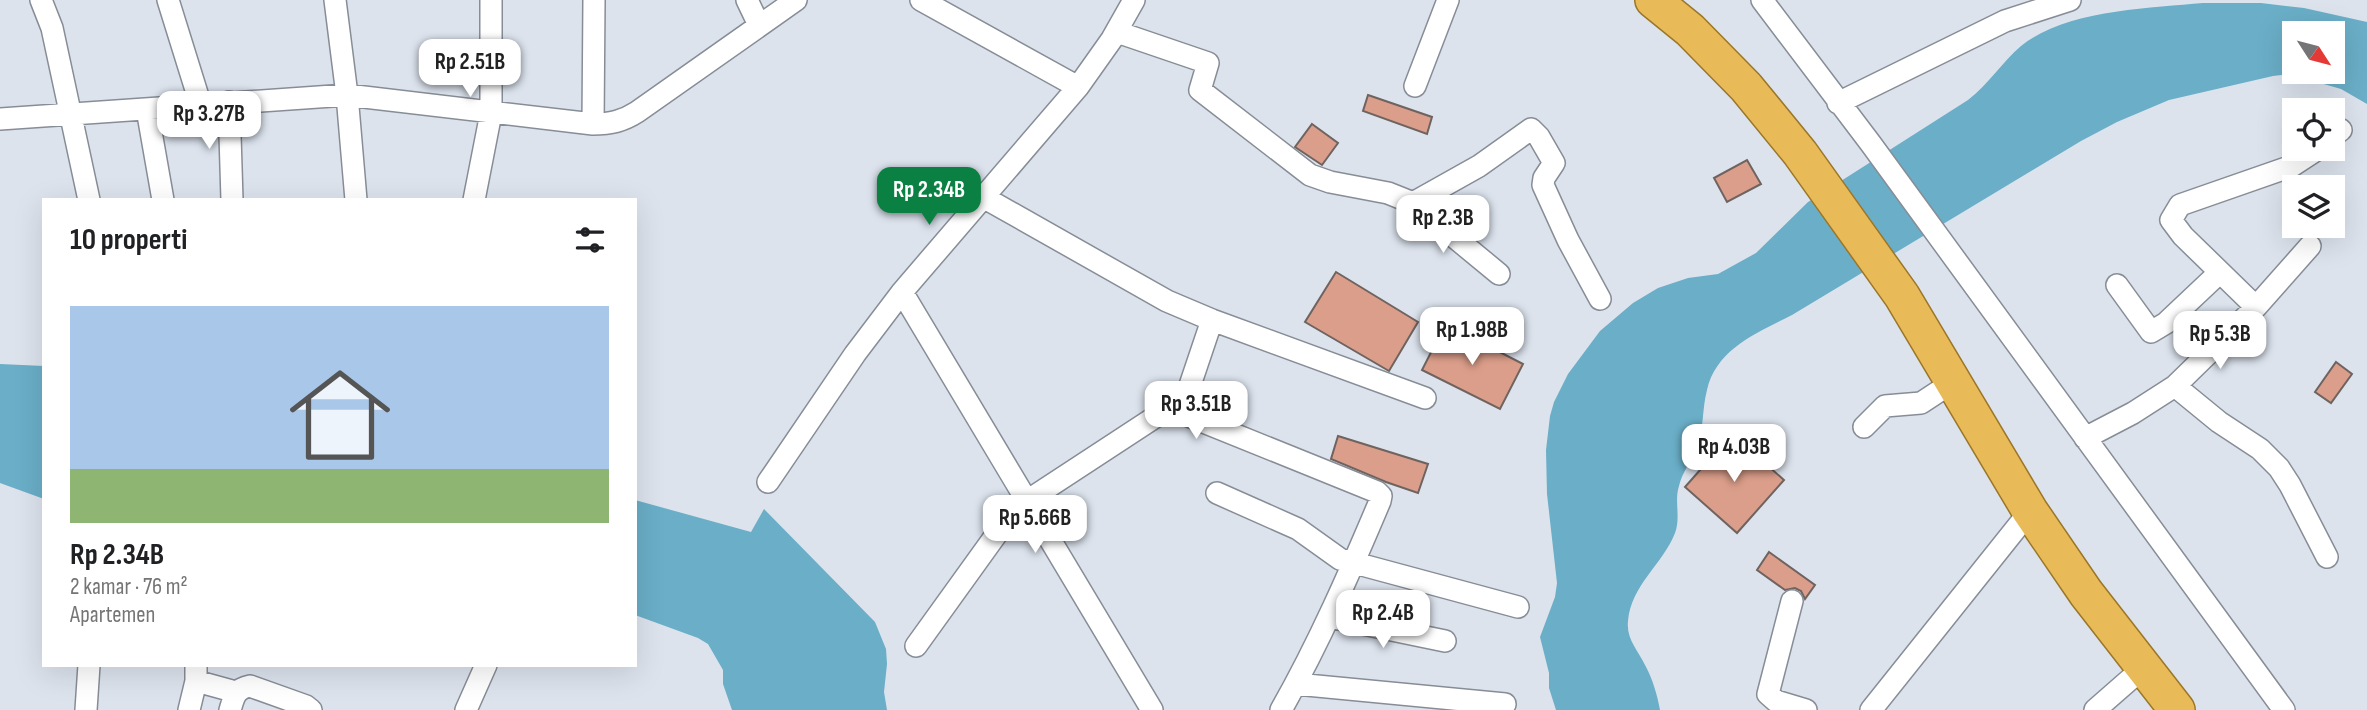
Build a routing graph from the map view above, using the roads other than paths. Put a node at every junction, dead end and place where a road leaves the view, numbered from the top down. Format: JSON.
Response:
{"nodes":[{"id":1,"x":41,"y":0,"type":"edge"},
{"id":2,"x":168,"y":0,"type":"edge"},
{"id":3,"x":335,"y":0,"type":"edge"},
{"id":4,"x":491,"y":0,"type":"edge"},
{"id":5,"x":594,"y":0,"type":"edge"},
{"id":6,"x":747,"y":0,"type":"edge"},
{"id":7,"x":796,"y":0,"type":"edge"},
{"id":8,"x":921,"y":0,"type":"edge"},
{"id":9,"x":1134,"y":0,"type":"edge"},
{"id":10,"x":1448,"y":0,"type":"edge"},
{"id":11,"x":1653,"y":0,"type":"edge"},
{"id":12,"x":1762,"y":0,"type":"edge"},
{"id":13,"x":2070,"y":0,"type":"edge"},
{"id":14,"x":759,"y":25,"type":"junction"},
{"id":15,"x":1117,"y":32,"type":"junction"},
{"id":16,"x":1415,"y":86,"type":"dead end"},
{"id":17,"x":1078,"y":87,"type":"junction"},
{"id":18,"x":347,"y":95,"type":"junction"},
{"id":19,"x":229,"y":102,"type":"junction"},
{"id":20,"x":1838,"y":103,"type":"junction"},
{"id":21,"x":201,"y":106,"type":"junction"},
{"id":22,"x":147,"y":109,"type":"junction"},
{"id":23,"x":491,"y":113,"type":"junction"},
{"id":24,"x":72,"y":115,"type":"junction"},
{"id":25,"x":0,"y":119,"type":"edge"},
{"id":26,"x":593,"y":124,"type":"junction"},
{"id":27,"x":2300,"y":161,"type":"edge"},
{"id":28,"x":982,"y":197,"type":"junction"},
{"id":29,"x":89,"y":198,"type":"edge"},
{"id":30,"x":163,"y":198,"type":"edge"},
{"id":31,"x":232,"y":198,"type":"edge"},
{"id":32,"x":356,"y":198,"type":"edge"},
{"id":33,"x":474,"y":198,"type":"edge"},
{"id":34,"x":1413,"y":203,"type":"junction"},
{"id":35,"x":2310,"y":246,"type":"dead end"},
{"id":36,"x":2219,"y":273,"type":"junction"},
{"id":37,"x":1499,"y":274,"type":"dead end"},
{"id":38,"x":2117,"y":285,"type":"dead end"},
{"id":39,"x":902,"y":292,"type":"junction"},
{"id":40,"x":1600,"y":299,"type":"dead end"},
{"id":41,"x":2256,"y":307,"type":"junction"},
{"id":42,"x":1212,"y":320,"type":"junction"},
{"id":43,"x":1954,"y":382,"type":"junction"},
{"id":44,"x":2175,"y":386,"type":"junction"},
{"id":45,"x":1425,"y":398,"type":"dead end"},
{"id":46,"x":1181,"y":412,"type":"junction"},
{"id":47,"x":1864,"y":427,"type":"dead end"},
{"id":48,"x":2085,"y":438,"type":"junction"},
{"id":49,"x":768,"y":482,"type":"dead end"},
{"id":50,"x":1217,"y":493,"type":"dead end"},
{"id":51,"x":1025,"y":499,"type":"junction"},
{"id":52,"x":2030,"y":511,"type":"junction"},
{"id":53,"x":2327,"y":556,"type":"dead end"},
{"id":54,"x":1353,"y":564,"type":"junction"},
{"id":55,"x":1792,"y":601,"type":"dead end"},
{"id":56,"x":1518,"y":607,"type":"dead end"},
{"id":57,"x":1329,"y":617,"type":"junction"},
{"id":58,"x":1445,"y":641,"type":"dead end"},
{"id":59,"x":916,"y":646,"type":"dead end"},
{"id":60,"x":89,"y":667,"type":"edge"},
{"id":61,"x":485,"y":667,"type":"edge"},
{"id":62,"x":2143,"y":668,"type":"junction"},
{"id":63,"x":196,"y":673,"type":"edge"},
{"id":64,"x":1296,"y":684,"type":"junction"},
{"id":65,"x":233,"y":701,"type":"edge"},
{"id":66,"x":1505,"y":704,"type":"dead end"},
{"id":67,"x":86,"y":710,"type":"edge"},
{"id":68,"x":189,"y":710,"type":"edge"},
{"id":69,"x":311,"y":710,"type":"edge"},
{"id":70,"x":466,"y":710,"type":"edge"},
{"id":71,"x":1152,"y":710,"type":"edge"},
{"id":72,"x":1281,"y":710,"type":"edge"},
{"id":73,"x":1806,"y":710,"type":"edge"},
{"id":74,"x":1871,"y":710,"type":"edge"},
{"id":75,"x":2095,"y":710,"type":"edge"},
{"id":76,"x":2177,"y":710,"type":"edge"},
{"id":77,"x":2284,"y":710,"type":"edge"}],
"edges":[{"from":1,"to":24,"type":"street"},
{"from":2,"to":21,"type":"street"},
{"from":3,"to":18,"type":"street"},
{"from":4,"to":23,"type":"street"},
{"from":5,"to":26,"type":"street"},
{"from":6,"to":14,"type":"street"},
{"from":7,"to":14,"type":"street"},
{"from":8,"to":17,"type":"street"},
{"from":9,"to":15,"type":"street"},
{"from":10,"to":16,"type":"street"},
{"from":11,"to":43,"type":"highway"},
{"from":12,"to":20,"type":"street"},
{"from":13,"to":20,"type":"street"},
{"from":14,"to":26,"type":"street"},
{"from":15,"to":17,"type":"street"},
{"from":15,"to":34,"type":"street"},
{"from":17,"to":28,"type":"street"},
{"from":18,"to":19,"type":"street"},
{"from":18,"to":23,"type":"street"},
{"from":18,"to":32,"type":"street"},
{"from":19,"to":21,"type":"street"},
{"from":19,"to":31,"type":"street"},
{"from":20,"to":48,"type":"street"},
{"from":21,"to":22,"type":"street"},
{"from":22,"to":24,"type":"street"},
{"from":22,"to":30,"type":"street"},
{"from":23,"to":26,"type":"street"},
{"from":23,"to":33,"type":"street"},
{"from":24,"to":25,"type":"street"},
{"from":24,"to":29,"type":"street"},
{"from":27,"to":36,"type":"street"},
{"from":28,"to":39,"type":"street"},
{"from":28,"to":42,"type":"street"},
{"from":34,"to":37,"type":"street"},
{"from":34,"to":40,"type":"street"},
{"from":35,"to":41,"type":"street"},
{"from":36,"to":38,"type":"street"},
{"from":36,"to":41,"type":"street"},
{"from":39,"to":49,"type":"street"},
{"from":39,"to":51,"type":"street"},
{"from":41,"to":44,"type":"street"},
{"from":42,"to":45,"type":"street"},
{"from":42,"to":46,"type":"street"},
{"from":43,"to":47,"type":"street"},
{"from":43,"to":52,"type":"highway"},
{"from":44,"to":48,"type":"street"},
{"from":44,"to":53,"type":"street"},
{"from":46,"to":51,"type":"street"},
{"from":46,"to":54,"type":"street"},
{"from":48,"to":77,"type":"street"},
{"from":50,"to":54,"type":"street"},
{"from":51,"to":59,"type":"street"},
{"from":51,"to":71,"type":"street"},
{"from":52,"to":62,"type":"highway"},
{"from":52,"to":74,"type":"street"},
{"from":54,"to":56,"type":"street"},
{"from":54,"to":57,"type":"street"},
{"from":55,"to":73,"type":"street"},
{"from":57,"to":58,"type":"street"},
{"from":57,"to":64,"type":"street"},
{"from":60,"to":67,"type":"street"},
{"from":61,"to":70,"type":"street"},
{"from":62,"to":75,"type":"street"},
{"from":62,"to":76,"type":"highway"},
{"from":63,"to":65,"type":"street"},
{"from":63,"to":68,"type":"street"},
{"from":64,"to":66,"type":"street"},
{"from":64,"to":72,"type":"street"},
{"from":65,"to":69,"type":"street"}]}
